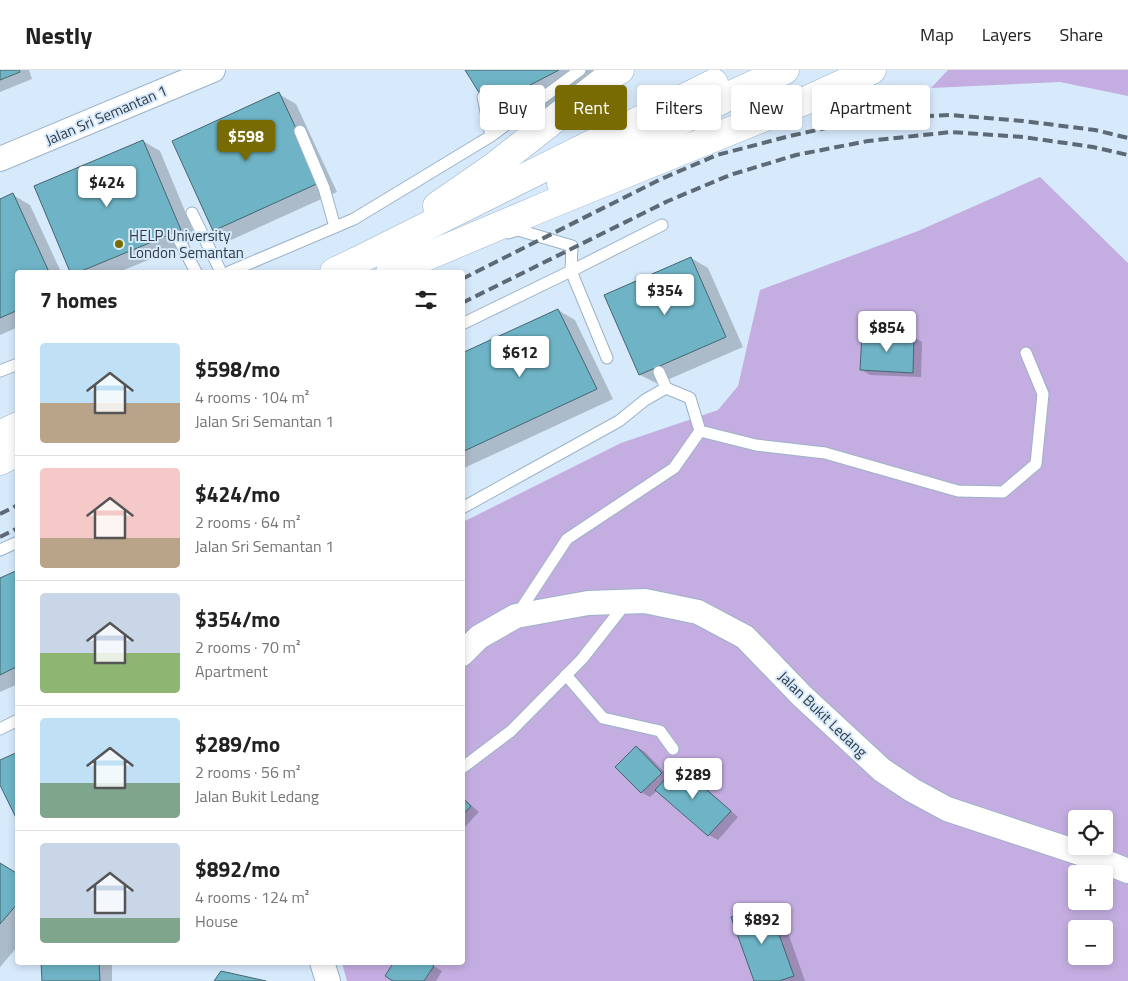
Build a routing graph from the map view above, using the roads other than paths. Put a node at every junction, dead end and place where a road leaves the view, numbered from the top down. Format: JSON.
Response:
{"nodes":[{"id":1,"x":213,"y":70,"type":"edge"},
{"id":2,"x":580,"y":70,"type":"edge"},
{"id":3,"x":620,"y":70,"type":"edge"},
{"id":4,"x":740,"y":70,"type":"edge"},
{"id":5,"x":785,"y":70,"type":"edge"},
{"id":6,"x":872,"y":70,"type":"edge"},
{"id":7,"x":490,"y":130,"type":"edge"},
{"id":8,"x":300,"y":131,"type":"dead end"},
{"id":9,"x":491,"y":136,"type":"junction"},
{"id":10,"x":0,"y":160,"type":"edge"},
{"id":11,"x":192,"y":213,"type":"dead end"},
{"id":12,"x":662,"y":225,"type":"dead end"},
{"id":13,"x":335,"y":227,"type":"junction"},
{"id":14,"x":178,"y":236,"type":"dead end"},
{"id":15,"x":345,"y":267,"type":"edge"},
{"id":16,"x":195,"y":270,"type":"edge"},
{"id":17,"x":220,"y":270,"type":"edge"},
{"id":18,"x":234,"y":270,"type":"edge"},
{"id":19,"x":390,"y":270,"type":"edge"},
{"id":20,"x":395,"y":270,"type":"edge"},
{"id":21,"x":402,"y":270,"type":"edge"},
{"id":22,"x":571,"y":271,"type":"junction"},
{"id":23,"x":465,"y":323,"type":"edge"},
{"id":24,"x":1026,"y":353,"type":"dead end"},
{"id":25,"x":607,"y":358,"type":"dead end"},
{"id":26,"x":15,"y":365,"type":"edge"},
{"id":27,"x":0,"y":371,"type":"edge"},
{"id":28,"x":659,"y":372,"type":"dead end"},
{"id":29,"x":666,"y":388,"type":"junction"},
{"id":30,"x":15,"y":428,"type":"edge"},
{"id":31,"x":700,"y":431,"type":"junction"},
{"id":32,"x":0,"y":435,"type":"edge"},
{"id":33,"x":15,"y":453,"type":"edge"},
{"id":34,"x":0,"y":460,"type":"edge"},
{"id":35,"x":465,"y":506,"type":"edge"},
{"id":36,"x":15,"y":543,"type":"edge"},
{"id":37,"x":0,"y":550,"type":"edge"},
{"id":38,"x":627,"y":602,"type":"junction"},
{"id":39,"x":516,"y":616,"type":"junction"},
{"id":40,"x":465,"y":651,"type":"edge"},
{"id":41,"x":566,"y":675,"type":"junction"},
{"id":42,"x":15,"y":721,"type":"edge"},
{"id":43,"x":0,"y":728,"type":"edge"},
{"id":44,"x":674,"y":748,"type":"dead end"},
{"id":45,"x":465,"y":766,"type":"edge"},
{"id":46,"x":1128,"y":871,"type":"edge"},
{"id":47,"x":323,"y":965,"type":"edge"},
{"id":48,"x":328,"y":981,"type":"edge"}],
"edges":[{"from":1,"to":10,"type":"street","name":"Jalan Sri Semantan 1"},
{"from":2,"to":9,"type":"lane"},
{"from":3,"to":15,"type":"main road"},
{"from":4,"to":15,"type":"main road"},
{"from":5,"to":19,"type":"main road"},
{"from":6,"to":20,"type":"main road"},
{"from":7,"to":9,"type":"lane"},
{"from":8,"to":13,"type":"lane"},
{"from":9,"to":13,"type":"lane"},
{"from":11,"to":17,"type":"lane"},
{"from":12,"to":22,"type":"lane"},
{"from":13,"to":18,"type":"lane"},
{"from":14,"to":16,"type":"lane"},
{"from":21,"to":22,"type":"lane"},
{"from":22,"to":23,"type":"lane"},
{"from":22,"to":25,"type":"lane"},
{"from":24,"to":31,"type":"lane"},
{"from":26,"to":27,"type":"lane"},
{"from":28,"to":29,"type":"lane"},
{"from":29,"to":31,"type":"lane"},
{"from":29,"to":35,"type":"lane"},
{"from":30,"to":32,"type":"main road"},
{"from":31,"to":39,"type":"lane","name":"Jalan Bukit Ledang"},
{"from":33,"to":34,"type":"main road"},
{"from":36,"to":37,"type":"lane"},
{"from":38,"to":39,"type":"street","name":"Jalan Bukit Ledang"},
{"from":38,"to":41,"type":"lane"},
{"from":38,"to":46,"type":"street","name":"Jalan Bukit Ledang"},
{"from":39,"to":40,"type":"street","name":"Jalan Bukit Ledang"},
{"from":41,"to":44,"type":"lane"},
{"from":41,"to":45,"type":"lane"},
{"from":42,"to":43,"type":"lane"},
{"from":47,"to":48,"type":"street"}]}
